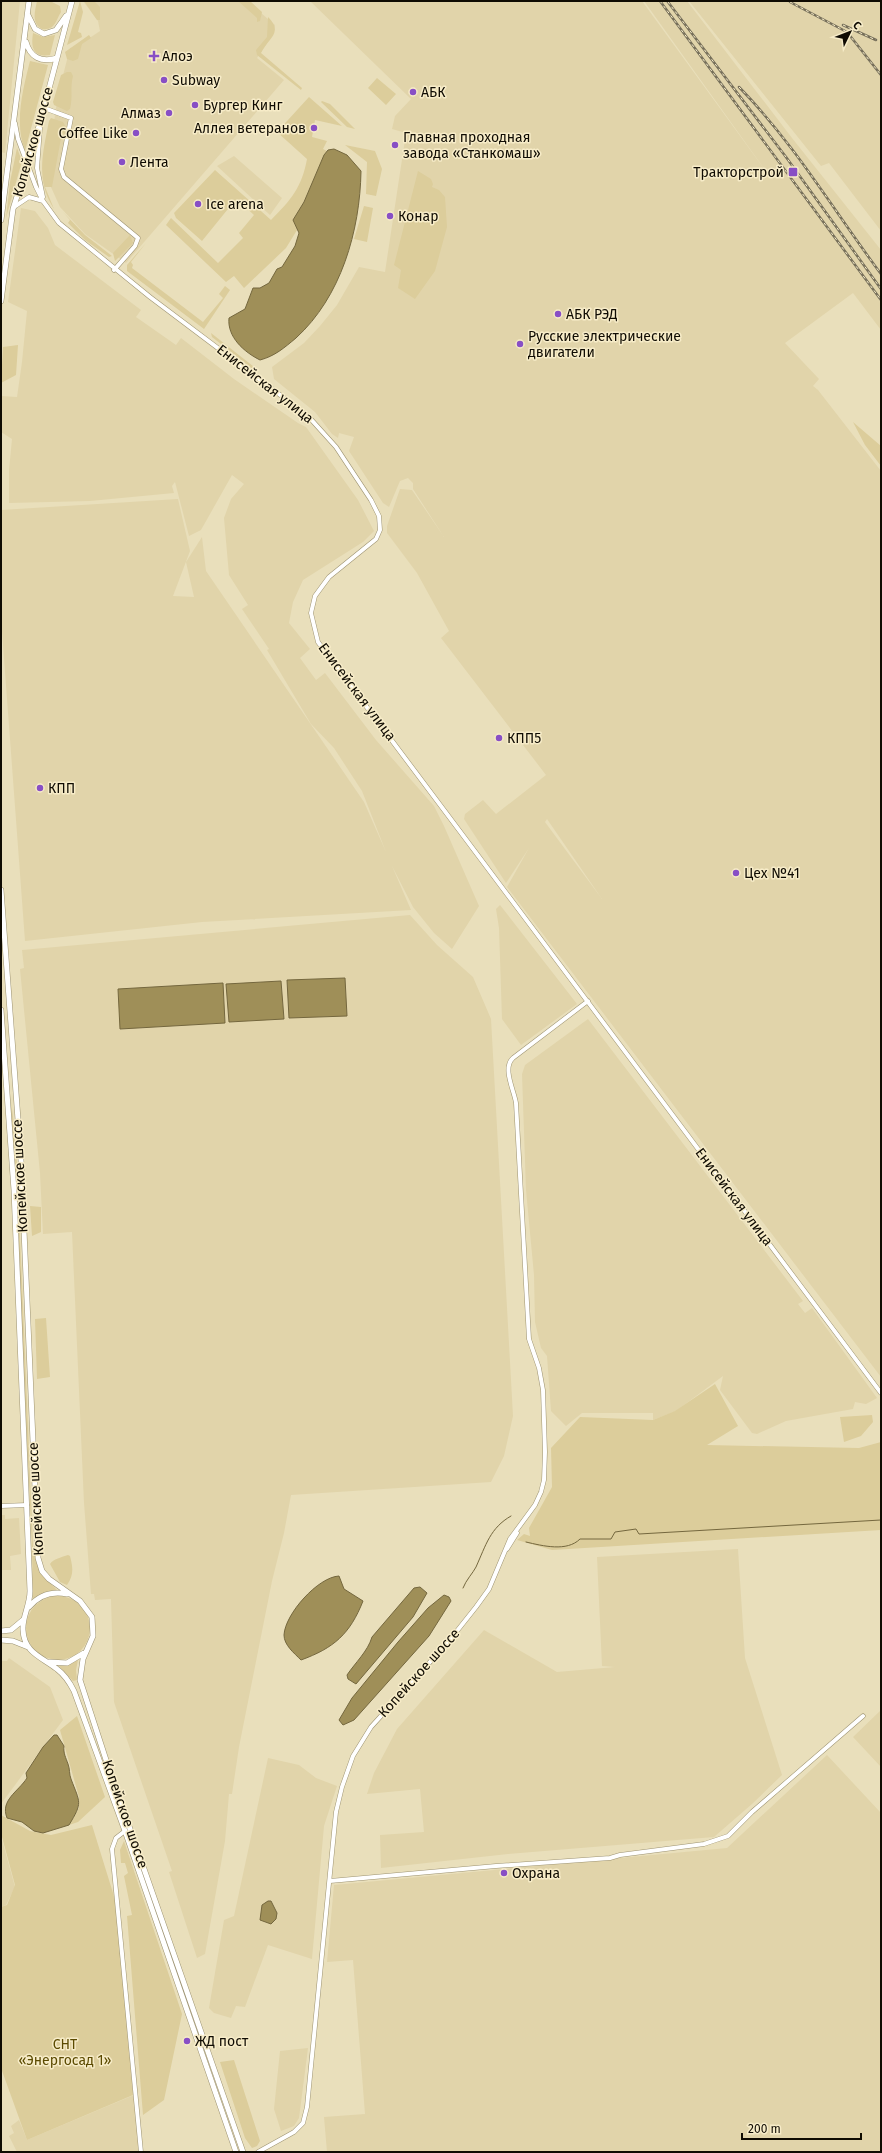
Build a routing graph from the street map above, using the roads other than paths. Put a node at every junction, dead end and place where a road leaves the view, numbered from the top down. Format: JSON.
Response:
{"nodes":[{"id":1,"x":29,"y":1,"type":"edge"},
{"id":2,"x":73,"y":1,"type":"edge"},
{"id":3,"x":70,"y":10,"type":"junction"},
{"id":4,"x":28,"y":12,"type":"junction"},
{"id":5,"x":25,"y":39,"type":"junction"},
{"id":6,"x":57,"y":58,"type":"junction"},
{"id":7,"x":44,"y":108,"type":"junction"},
{"id":8,"x":15,"y":121,"type":"junction"},
{"id":9,"x":40,"y":123,"type":"junction"},
{"id":10,"x":27,"y":164,"type":"junction"},
{"id":11,"x":43,"y":201,"type":"junction"},
{"id":12,"x":13,"y":209,"type":"junction"},
{"id":13,"x":48,"y":210,"type":"junction"},
{"id":14,"x":1,"y":220,"type":"edge"},
{"id":15,"x":114,"y":270,"type":"junction"},
{"id":16,"x":1,"y":301,"type":"edge"},
{"id":17,"x":1,"y":890,"type":"edge"},
{"id":18,"x":588,"y":1001,"type":"junction"},
{"id":19,"x":1,"y":1010,"type":"edge"},
{"id":20,"x":3,"y":1076,"type":"edge"},
{"id":21,"x":14,"y":1076,"type":"junction"},
{"id":22,"x":881,"y":1393,"type":"edge"},
{"id":23,"x":27,"y":1505,"type":"junction"},
{"id":24,"x":1,"y":1506,"type":"edge"},
{"id":25,"x":75,"y":1597,"type":"junction"},
{"id":26,"x":28,"y":1609,"type":"junction"},
{"id":27,"x":23,"y":1620,"type":"junction"},
{"id":28,"x":1,"y":1631,"type":"edge"},
{"id":29,"x":1,"y":1640,"type":"edge"},
{"id":30,"x":28,"y":1647,"type":"junction"},
{"id":31,"x":84,"y":1652,"type":"junction"},
{"id":32,"x":46,"y":1662,"type":"junction"},
{"id":33,"x":863,"y":1716,"type":"dead end"},
{"id":34,"x":125,"y":1831,"type":"junction"},
{"id":35,"x":330,"y":1882,"type":"junction"},
{"id":36,"x":141,"y":2152,"type":"edge"},
{"id":37,"x":236,"y":2152,"type":"edge"},
{"id":38,"x":243,"y":2152,"type":"edge"},
{"id":39,"x":258,"y":2152,"type":"edge"}],
"edges":[{"from":1,"to":4,"type":"main road","name":"Копейское шоссе"},
{"from":2,"to":3,"type":"main road","name":"Копейское шоссе"},
{"from":3,"to":4,"type":"main road"},
{"from":3,"to":6,"type":"main road","name":"Копейское шоссе"},
{"from":4,"to":5,"type":"main road","name":"Копейское шоссе"},
{"from":5,"to":6,"type":"main road"},
{"from":5,"to":8,"type":"main road","name":"Копейское шоссе"},
{"from":6,"to":7,"type":"main road","name":"Копейское шоссе"},
{"from":7,"to":9,"type":"main road","name":"Копейское шоссе"},
{"from":7,"to":15,"type":"street"},
{"from":8,"to":10,"type":"street","name":"Енисейская улица"},
{"from":8,"to":14,"type":"main road","name":"Копейское шоссе"},
{"from":9,"to":10,"type":"main road","name":"Копейское шоссе"},
{"from":9,"to":13,"type":"street","name":"Енисейская улица"},
{"from":10,"to":11,"type":"street","name":"Енисейская улица"},
{"from":10,"to":12,"type":"main road","name":"Копейское шоссе"},
{"from":11,"to":12,"type":"street"},
{"from":11,"to":13,"type":"street","name":"Енисейская улица"},
{"from":12,"to":16,"type":"main road","name":"Копейское шоссе"},
{"from":13,"to":15,"type":"street","name":"Енисейская улица"},
{"from":15,"to":18,"type":"street","name":"Енисейская улица"},
{"from":17,"to":21,"type":"main road","name":"Копейское шоссе"},
{"from":18,"to":22,"type":"street","name":"Енисейская улица"},
{"from":18,"to":35,"type":"street","name":"Копейское шоссе"},
{"from":19,"to":20,"type":"main road","name":"Копейское шоссе"},
{"from":20,"to":21,"type":"main road"},
{"from":20,"to":23,"type":"main road","name":"Копейское шоссе"},
{"from":21,"to":25,"type":"main road","name":"Копейское шоссе"},
{"from":23,"to":24,"type":"street"},
{"from":23,"to":26,"type":"main road","name":"Копейское шоссе"},
{"from":25,"to":26,"type":"main road"},
{"from":25,"to":31,"type":"main road","name":"Копейское шоссе"},
{"from":26,"to":27,"type":"main road","name":"Копейское шоссе"},
{"from":27,"to":28,"type":"main road"},
{"from":27,"to":30,"type":"main road"},
{"from":29,"to":30,"type":"main road"},
{"from":30,"to":32,"type":"main road","name":"Копейское шоссе"},
{"from":31,"to":32,"type":"main road"},
{"from":31,"to":38,"type":"main road","name":"Копейское шоссе"},
{"from":32,"to":34,"type":"main road","name":"Копейское шоссе"},
{"from":33,"to":35,"type":"street"},
{"from":34,"to":36,"type":"street","name":"Копейское шоссе"},
{"from":34,"to":37,"type":"main road","name":"Копейское шоссе"},
{"from":35,"to":39,"type":"street","name":"Копейское шоссе"}]}
